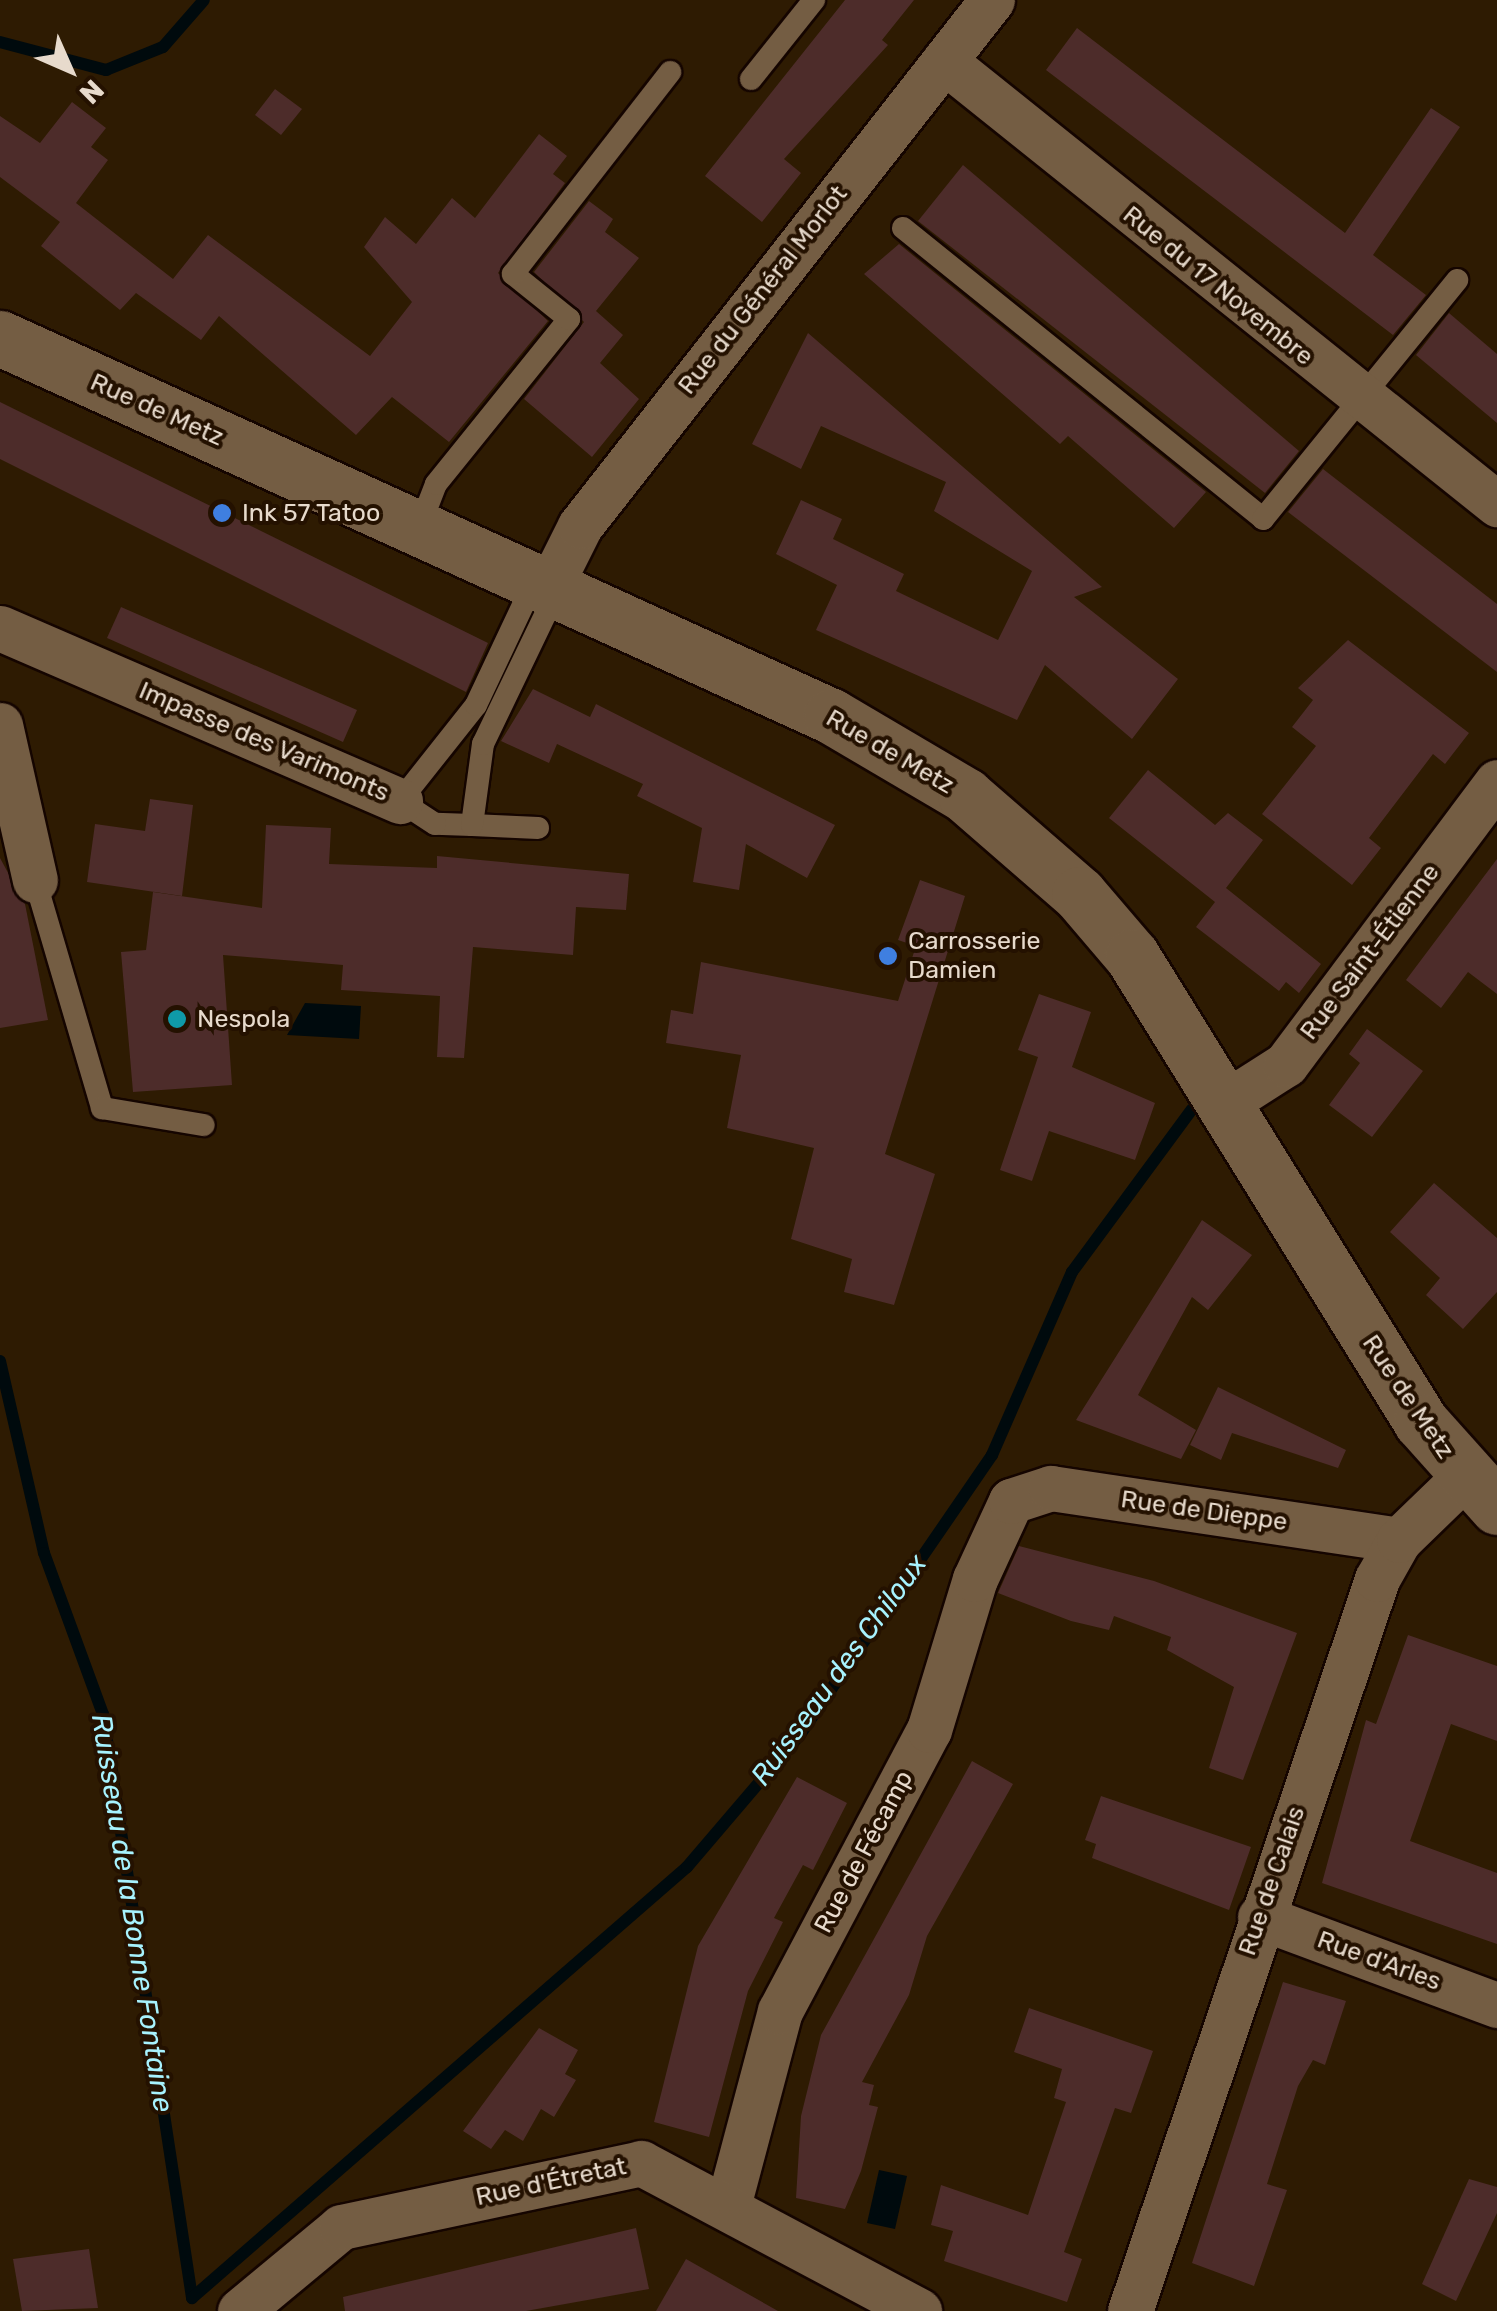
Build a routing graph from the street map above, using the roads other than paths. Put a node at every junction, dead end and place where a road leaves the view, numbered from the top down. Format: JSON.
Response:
{"nodes":[{"id":1,"x":814,"y":0,"type":"edge"},
{"id":2,"x":992,"y":0,"type":"edge"},
{"id":3,"x":944,"y":61,"type":"junction"},
{"id":4,"x":670,"y":72,"type":"dead end"},
{"id":5,"x":751,"y":79,"type":"dead end"},
{"id":6,"x":904,"y":228,"type":"dead end"},
{"id":7,"x":1457,"y":280,"type":"dead end"},
{"id":8,"x":0,"y":338,"type":"edge"},
{"id":9,"x":1358,"y":400,"type":"junction"},
{"id":10,"x":1497,"y":504,"type":"edge"},
{"id":11,"x":419,"y":528,"type":"junction"},
{"id":12,"x":547,"y":587,"type":"junction"},
{"id":13,"x":0,"y":628,"type":"edge"},
{"id":14,"x":0,"y":725,"type":"edge"},
{"id":15,"x":1497,"y":782,"type":"edge"},
{"id":16,"x":400,"y":801,"type":"junction"},
{"id":17,"x":472,"y":825,"type":"junction"},
{"id":18,"x":538,"y":828,"type":"dead end"},
{"id":19,"x":35,"y":880,"type":"joint"},
{"id":20,"x":1225,"y":1103,"type":"junction"},
{"id":21,"x":204,"y":1124,"type":"dead end"},
{"id":22,"x":1480,"y":1492,"type":"edge"},
{"id":23,"x":1011,"y":1501,"type":"joint"},
{"id":24,"x":1398,"y":1540,"type":"junction"},
{"id":25,"x":1260,"y":1917,"type":"junction"},
{"id":26,"x":1497,"y":2005,"type":"edge"},
{"id":27,"x":728,"y":2206,"type":"junction"},
{"id":28,"x":240,"y":2311,"type":"edge"},
{"id":29,"x":919,"y":2311,"type":"edge"},
{"id":30,"x":1130,"y":2311,"type":"edge"}],
"edges":[{"from":1,"to":5,"type":"lane"},
{"from":2,"to":3,"type":"street","name":"Rue du Général Morlot"},
{"from":3,"to":9,"type":"street","name":"Rue du 17 Novembre"},
{"from":3,"to":12,"type":"street","name":"Rue du Général Morlot"},
{"from":4,"to":11,"type":"lane"},
{"from":6,"to":9,"type":"lane"},
{"from":7,"to":9,"type":"lane"},
{"from":8,"to":11,"type":"street","name":"Rue de Metz"},
{"from":9,"to":10,"type":"street","name":"Rue du 17 Novembre"},
{"from":11,"to":12,"type":"street","name":"Rue de Metz"},
{"from":12,"to":16,"type":"lane","name":"Impasse des Varimonts"},
{"from":12,"to":17,"type":"lane"},
{"from":12,"to":20,"type":"street","name":"Rue de Metz"},
{"from":13,"to":16,"type":"street","name":"Impasse des Varimonts"},
{"from":14,"to":19,"type":"street"},
{"from":15,"to":20,"type":"street","name":"Rue Saint-Étienne"},
{"from":16,"to":17,"type":"lane"},
{"from":17,"to":18,"type":"lane"},
{"from":19,"to":21,"type":"lane"},
{"from":20,"to":22,"type":"street","name":"Rue de Metz"},
{"from":22,"to":24,"type":"street","name":"Rue de Calais"},
{"from":23,"to":24,"type":"street","name":"Rue de Dieppe"},
{"from":23,"to":27,"type":"street","name":"Rue de Fécamp"},
{"from":24,"to":25,"type":"street","name":"Rue de Calais"},
{"from":25,"to":26,"type":"street","name":"Rue d'Arles"},
{"from":25,"to":30,"type":"street","name":"Rue de Calais"},
{"from":27,"to":28,"type":"street","name":"Rue d'Étretat"},
{"from":27,"to":29,"type":"street","name":"Rue d'Étretat"}]}
